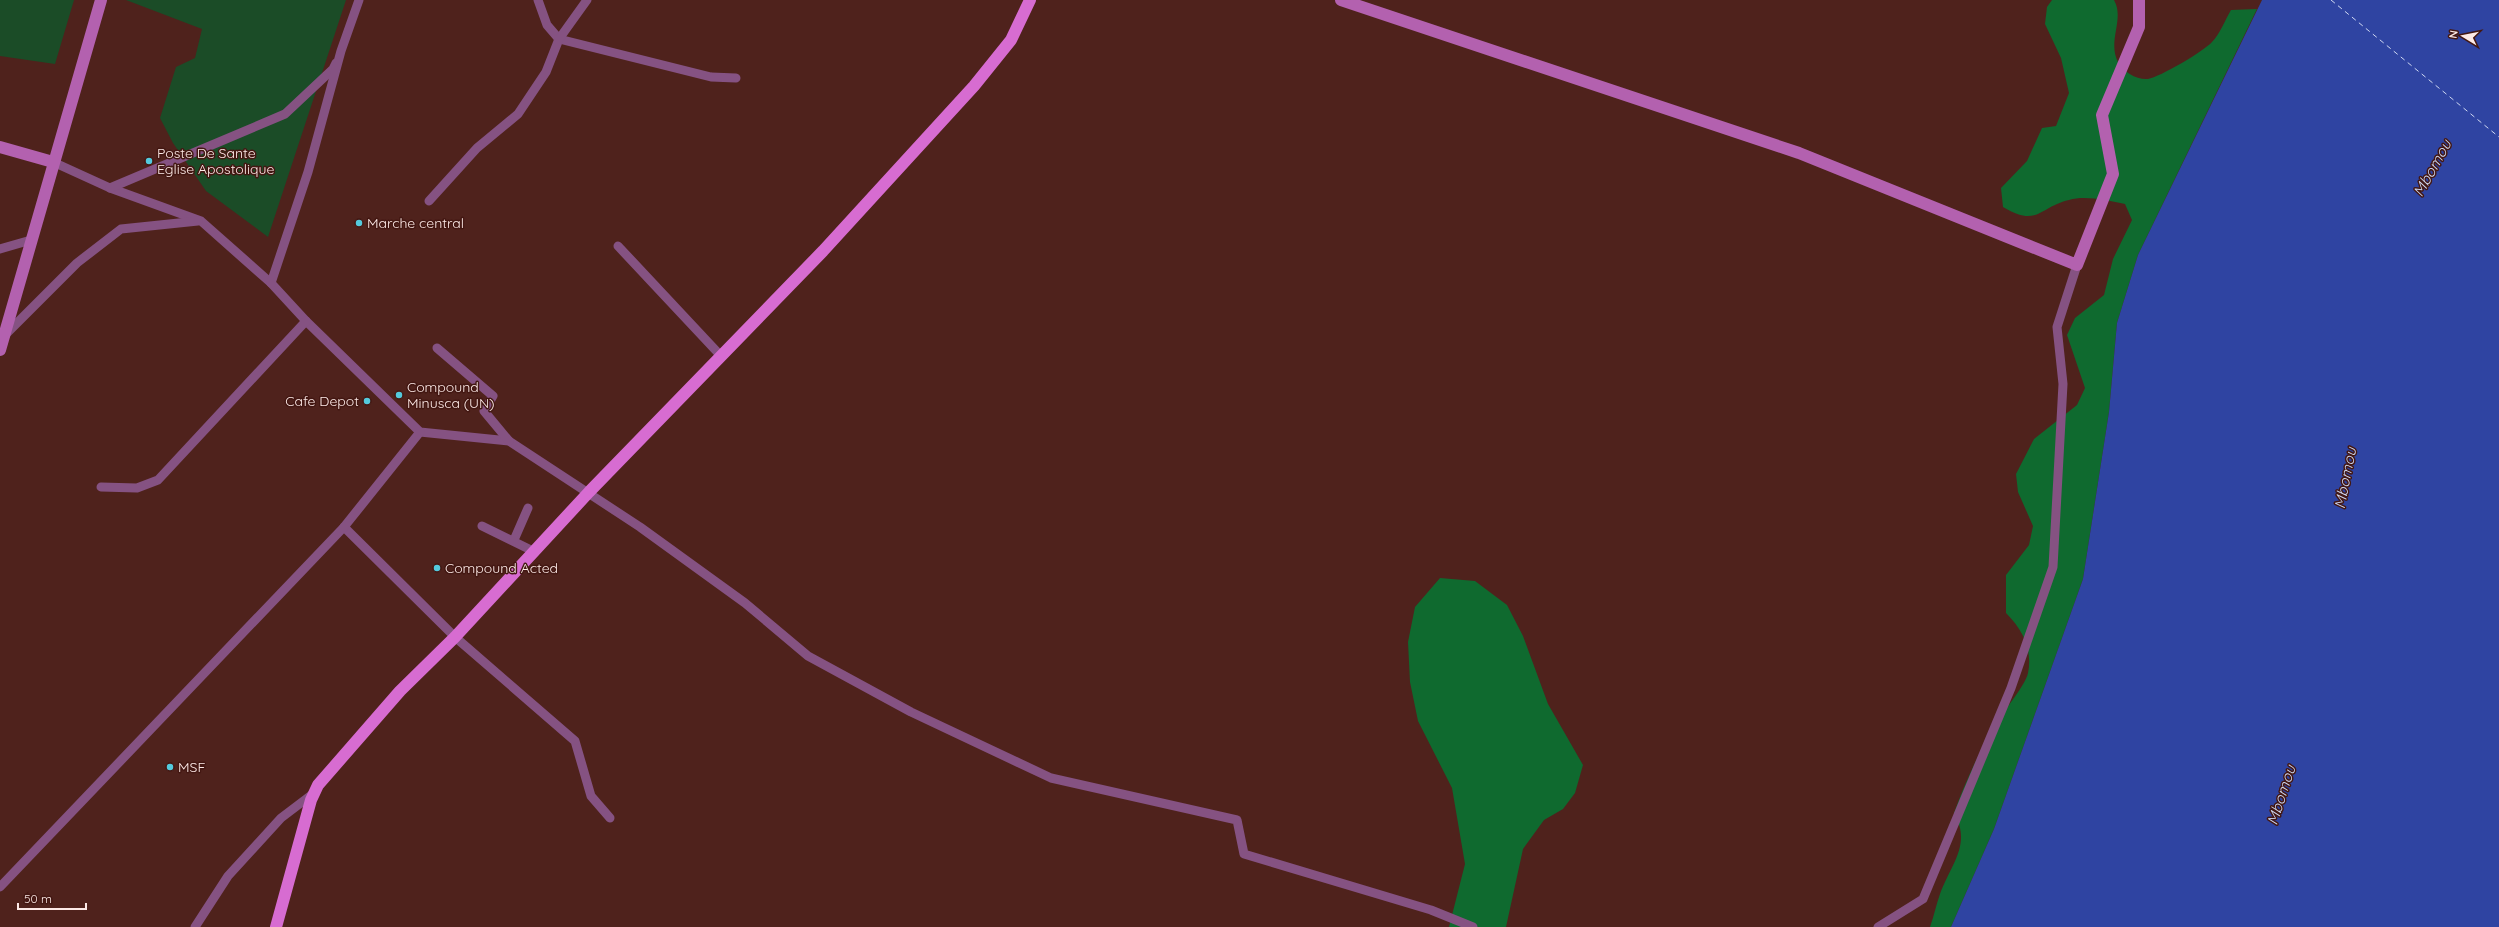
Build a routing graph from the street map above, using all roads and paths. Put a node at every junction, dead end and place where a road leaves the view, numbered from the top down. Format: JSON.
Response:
{"nodes":[{"id":1,"x":101,"y":0,"type":"edge"},
{"id":2,"x":359,"y":0,"type":"edge"},
{"id":3,"x":538,"y":0,"type":"edge"},
{"id":4,"x":587,"y":0,"type":"edge"},
{"id":5,"x":1030,"y":0,"type":"edge"},
{"id":6,"x":1341,"y":0,"type":"edge"},
{"id":7,"x":2139,"y":0,"type":"edge"},
{"id":8,"x":559,"y":39,"type":"junction"},
{"id":9,"x":341,"y":51,"type":"junction"},
{"id":10,"x":736,"y":78,"type":"dead end"},
{"id":11,"x":0,"y":147,"type":"edge"},
{"id":12,"x":53,"y":162,"type":"junction"},
{"id":13,"x":110,"y":188,"type":"junction"},
{"id":14,"x":429,"y":201,"type":"dead end"},
{"id":15,"x":201,"y":221,"type":"junction"},
{"id":16,"x":31,"y":240,"type":"junction"},
{"id":17,"x":618,"y":246,"type":"dead end"},
{"id":18,"x":0,"y":249,"type":"edge"},
{"id":19,"x":2077,"y":265,"type":"junction"},
{"id":20,"x":271,"y":283,"type":"junction"},
{"id":21,"x":306,"y":321,"type":"junction"},
{"id":22,"x":4,"y":336,"type":"junction"},
{"id":23,"x":436,"y":348,"type":"dead end"},
{"id":24,"x":0,"y":350,"type":"edge"},
{"id":25,"x":720,"y":356,"type":"junction"},
{"id":26,"x":420,"y":432,"type":"junction"},
{"id":27,"x":509,"y":441,"type":"junction"},
{"id":28,"x":101,"y":486,"type":"dead end"},
{"id":29,"x":589,"y":492,"type":"junction"},
{"id":30,"x":528,"y":508,"type":"dead end"},
{"id":31,"x":482,"y":526,"type":"dead end"},
{"id":32,"x":344,"y":527,"type":"junction"},
{"id":33,"x":514,"y":540,"type":"junction"},
{"id":34,"x":534,"y":552,"type":"junction"},
{"id":35,"x":455,"y":637,"type":"junction"},
{"id":36,"x":314,"y":793,"type":"junction"},
{"id":37,"x":610,"y":818,"type":"dead end"},
{"id":38,"x":0,"y":887,"type":"edge"},
{"id":39,"x":195,"y":927,"type":"edge"},
{"id":40,"x":276,"y":927,"type":"edge"},
{"id":41,"x":1473,"y":927,"type":"edge"},
{"id":42,"x":1878,"y":927,"type":"edge"}],
"edges":[{"from":1,"to":12,"type":"street"},
{"from":2,"to":9,"type":"street"},
{"from":3,"to":8,"type":"street"},
{"from":4,"to":8,"type":"street"},
{"from":5,"to":25,"type":"main road"},
{"from":6,"to":19,"type":"street"},
{"from":7,"to":19,"type":"street"},
{"from":8,"to":10,"type":"street"},
{"from":8,"to":14,"type":"street"},
{"from":9,"to":13,"type":"street"},
{"from":9,"to":20,"type":"street"},
{"from":11,"to":12,"type":"street"},
{"from":12,"to":13,"type":"street"},
{"from":12,"to":16,"type":"street"},
{"from":13,"to":15,"type":"street"},
{"from":15,"to":20,"type":"street"},
{"from":15,"to":22,"type":"street"},
{"from":16,"to":18,"type":"street"},
{"from":16,"to":22,"type":"street"},
{"from":17,"to":25,"type":"street"},
{"from":19,"to":42,"type":"street"},
{"from":20,"to":21,"type":"street"},
{"from":21,"to":26,"type":"street"},
{"from":21,"to":28,"type":"street"},
{"from":22,"to":24,"type":"street"},
{"from":23,"to":27,"type":"street"},
{"from":25,"to":29,"type":"main road"},
{"from":26,"to":27,"type":"street"},
{"from":26,"to":32,"type":"street"},
{"from":27,"to":29,"type":"street"},
{"from":29,"to":34,"type":"main road"},
{"from":29,"to":41,"type":"street"},
{"from":30,"to":33,"type":"street"},
{"from":31,"to":33,"type":"street"},
{"from":32,"to":35,"type":"street"},
{"from":32,"to":38,"type":"street"},
{"from":33,"to":34,"type":"street"},
{"from":34,"to":35,"type":"main road"},
{"from":35,"to":36,"type":"main road"},
{"from":35,"to":37,"type":"street"},
{"from":36,"to":39,"type":"street"},
{"from":36,"to":40,"type":"main road"}]}
